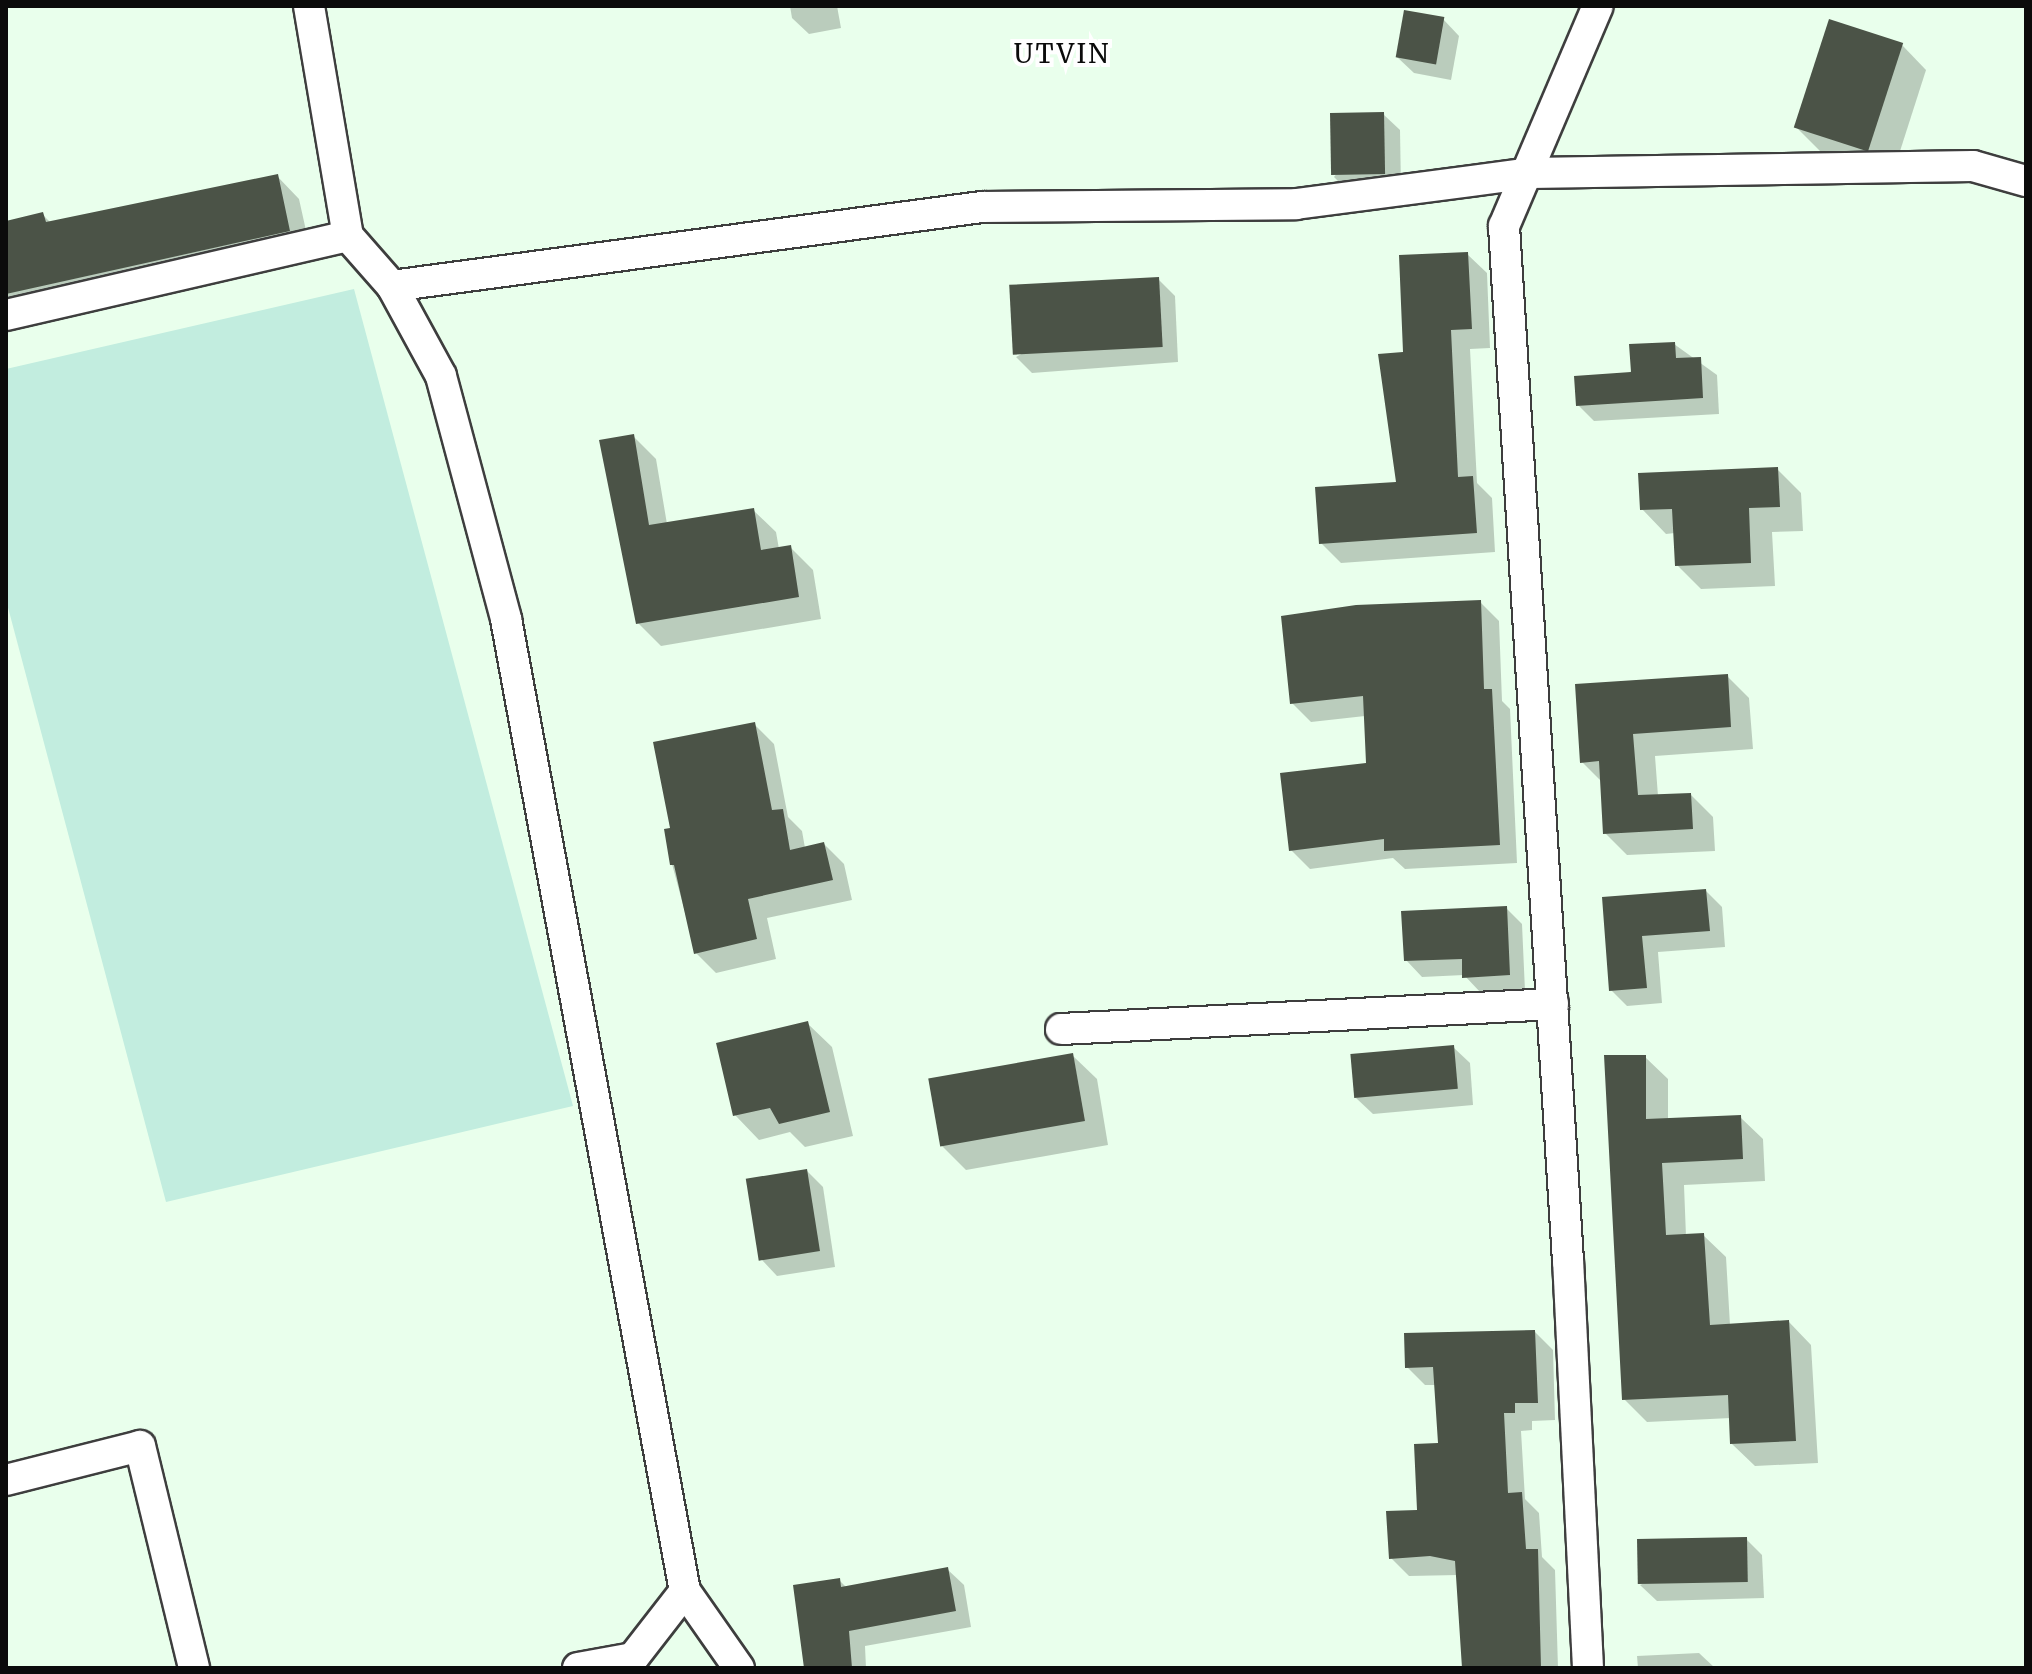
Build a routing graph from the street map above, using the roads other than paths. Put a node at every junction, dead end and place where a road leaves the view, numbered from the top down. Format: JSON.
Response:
{"nodes":[{"id":1,"x":309,"y":6,"type":"edge"},
{"id":2,"x":1598,"y":6,"type":"edge"},
{"id":3,"x":1530,"y":173,"type":"junction"},
{"id":4,"x":2026,"y":181,"type":"edge"},
{"id":5,"x":348,"y":236,"type":"junction"},
{"id":6,"x":392,"y":286,"type":"junction"},
{"id":7,"x":6,"y":315,"type":"edge"},
{"id":8,"x":1553,"y":1004,"type":"junction"},
{"id":9,"x":1061,"y":1029,"type":"dead end"},
{"id":10,"x":6,"y":1480,"type":"edge"},
{"id":11,"x":685,"y":1591,"type":"junction"},
{"id":12,"x":194,"y":1668,"type":"edge"},
{"id":13,"x":578,"y":1668,"type":"edge"},
{"id":14,"x":739,"y":1668,"type":"edge"},
{"id":15,"x":1588,"y":1668,"type":"edge"}],
"edges":[{"from":1,"to":5,"type":"street"},
{"from":2,"to":3,"type":"street"},
{"from":3,"to":4,"type":"street"},
{"from":3,"to":6,"type":"street"},
{"from":3,"to":8,"type":"street"},
{"from":5,"to":6,"type":"street"},
{"from":5,"to":7,"type":"street"},
{"from":6,"to":11,"type":"street"},
{"from":8,"to":9,"type":"street"},
{"from":8,"to":15,"type":"street"},
{"from":10,"to":12,"type":"street"},
{"from":11,"to":13,"type":"street"},
{"from":11,"to":14,"type":"street"}]}
